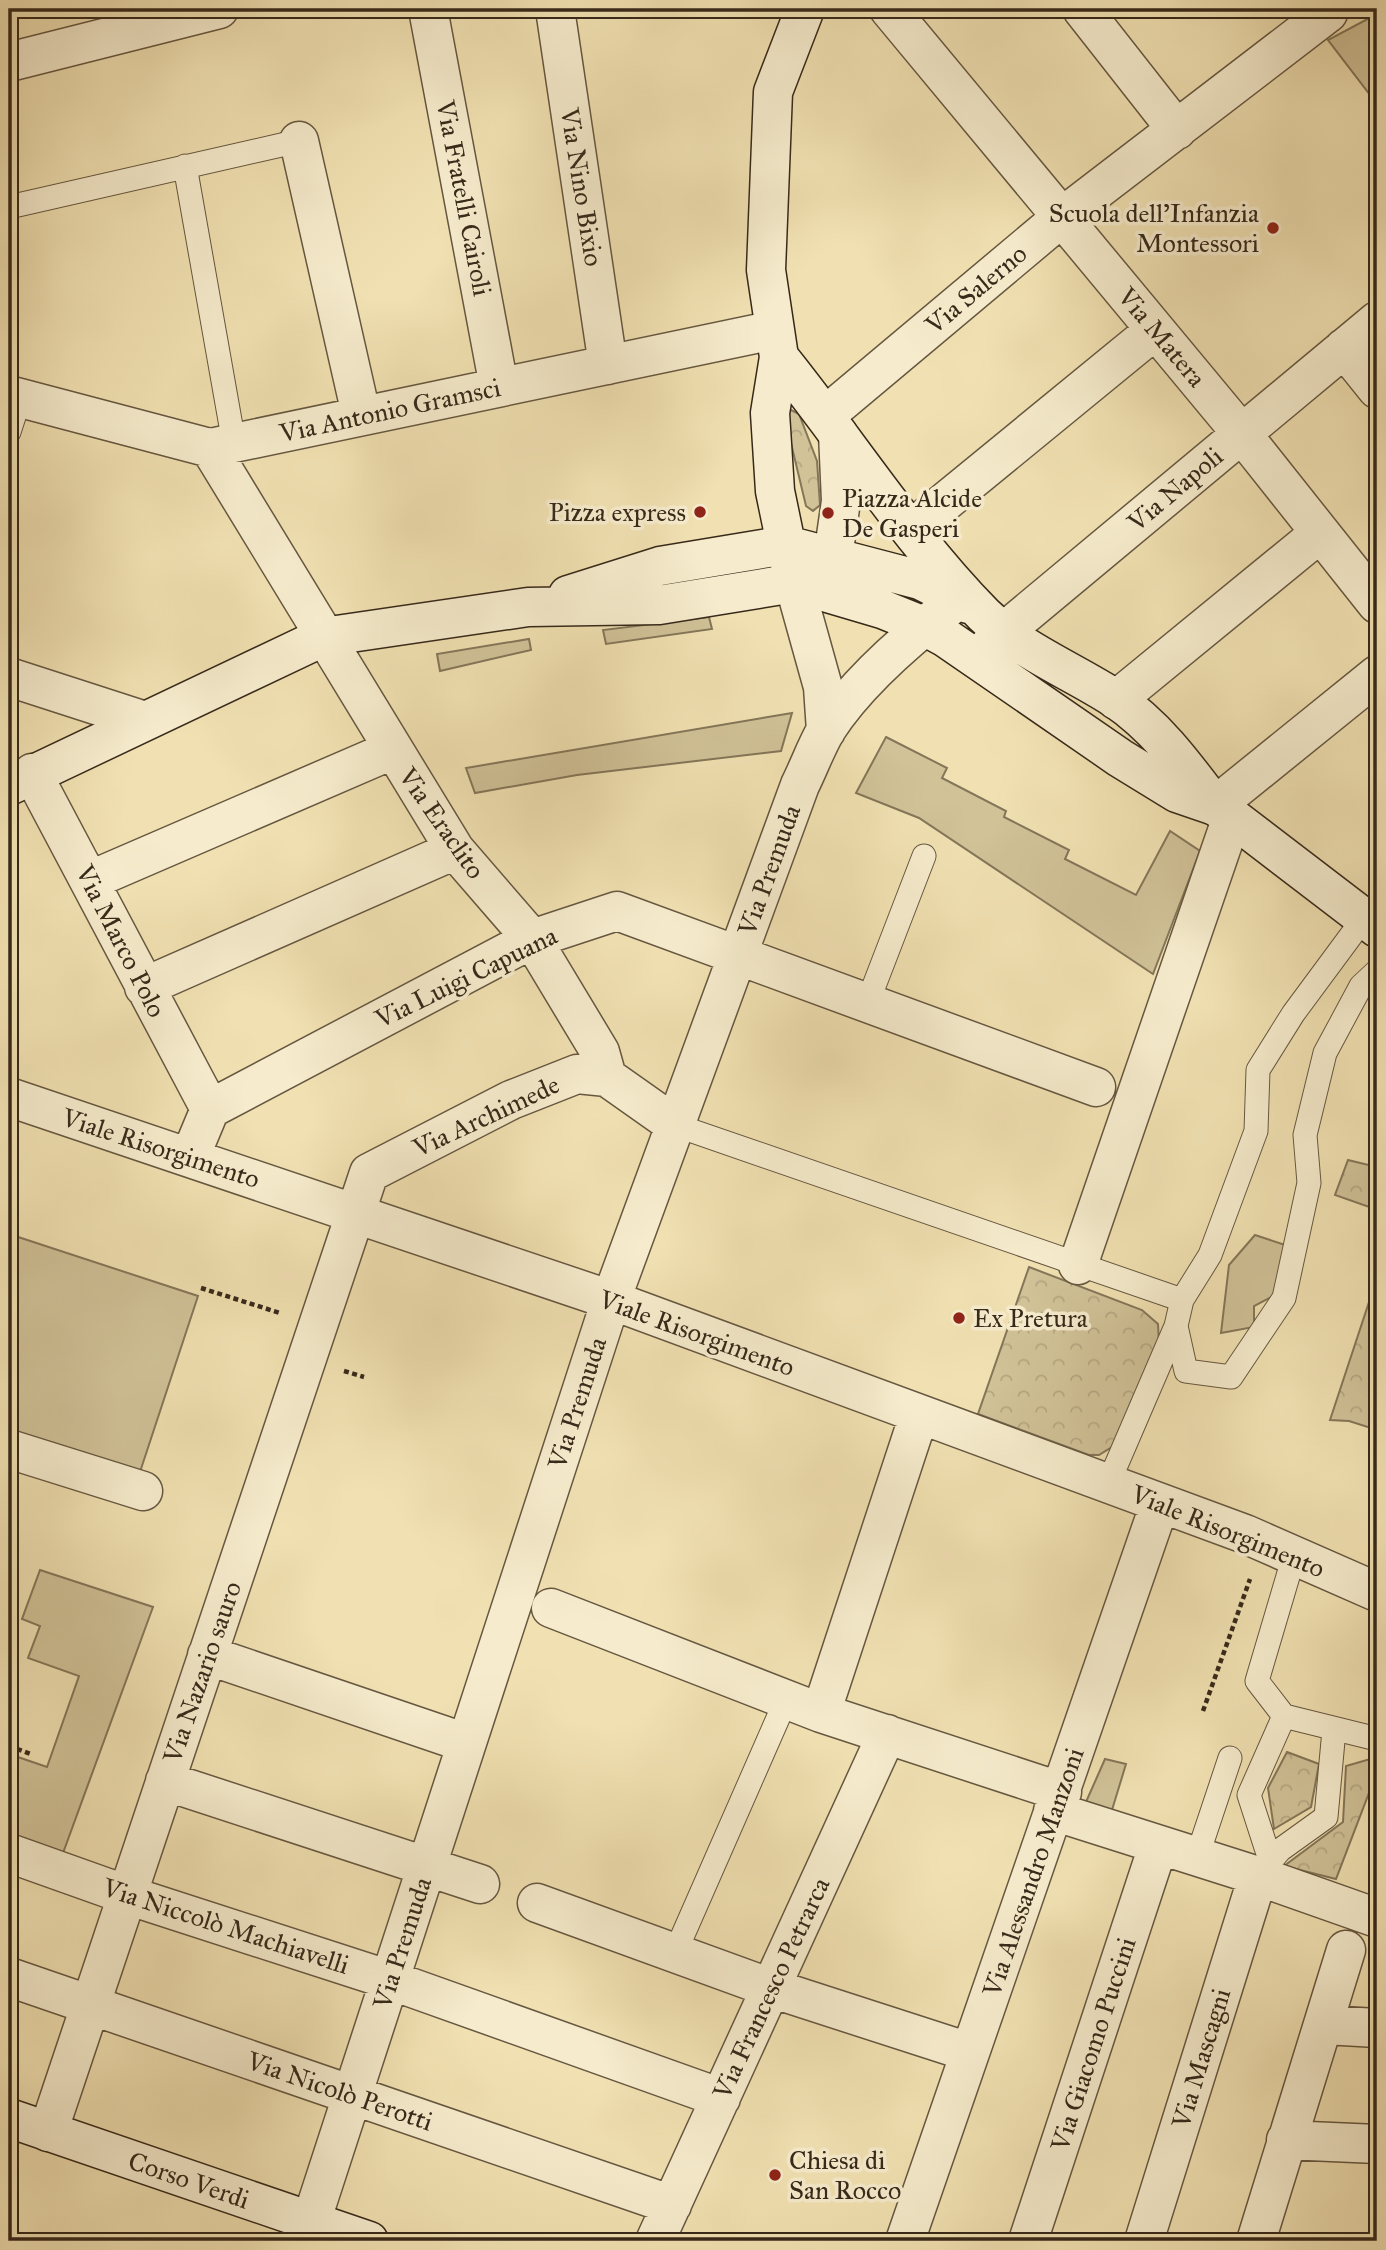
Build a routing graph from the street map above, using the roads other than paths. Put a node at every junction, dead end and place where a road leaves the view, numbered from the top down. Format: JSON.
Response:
{"nodes":[{"id":1,"x":219,"y":9,"type":"edge"},
{"id":2,"x":428,"y":9,"type":"edge"},
{"id":3,"x":555,"y":9,"type":"edge"},
{"id":4,"x":805,"y":9,"type":"edge"},
{"id":5,"x":888,"y":9,"type":"edge"},
{"id":6,"x":1082,"y":9,"type":"edge"},
{"id":7,"x":1326,"y":11,"type":"edge"},
{"id":8,"x":9,"y":62,"type":"edge"},
{"id":9,"x":1177,"y":130,"type":"junction"},
{"id":10,"x":299,"y":141,"type":"joint"},
{"id":11,"x":185,"y":166,"type":"junction"},
{"id":12,"x":9,"y":206,"type":"edge"},
{"id":13,"x":1062,"y":217,"type":"junction"},
{"id":14,"x":1377,"y":321,"type":"edge"},
{"id":15,"x":1155,"y":330,"type":"junction"},
{"id":16,"x":776,"y":344,"type":"junction"},
{"id":17,"x":1344,"y":348,"type":"junction"},
{"id":18,"x":608,"y":365,"type":"junction"},
{"id":19,"x":499,"y":387,"type":"junction"},
{"id":20,"x":1377,"y":389,"type":"edge"},
{"id":21,"x":12,"y":409,"type":"edge"},
{"id":22,"x":360,"y":414,"type":"junction"},
{"id":23,"x":832,"y":424,"type":"junction"},
{"id":24,"x":1242,"y":434,"type":"junction"},
{"id":25,"x":222,"y":445,"type":"junction"},
{"id":26,"x":912,"y":529,"type":"junction"},
{"id":27,"x":1320,"y":533,"type":"junction"},
{"id":28,"x":786,"y":545,"type":"junction"},
{"id":29,"x":833,"y":557,"type":"junction"},
{"id":30,"x":794,"y":583,"type":"junction"},
{"id":31,"x":1377,"y":604,"type":"edge"},
{"id":32,"x":528,"y":607,"type":"junction"},
{"id":33,"x":980,"y":613,"type":"junction"},
{"id":34,"x":924,"y":626,"type":"junction"},
{"id":35,"x":323,"y":637,"type":"junction"},
{"id":36,"x":974,"y":660,"type":"junction"},
{"id":37,"x":1377,"y":675,"type":"edge"},
{"id":38,"x":9,"y":677,"type":"edge"},
{"id":39,"x":1116,"y":700,"type":"junction"},
{"id":40,"x":142,"y":720,"type":"junction"},
{"id":41,"x":826,"y":731,"type":"junction"},
{"id":42,"x":392,"y":750,"type":"junction"},
{"id":43,"x":20,"y":779,"type":"edge"},
{"id":44,"x":1224,"y":811,"type":"junction"},
{"id":45,"x":455,"y":850,"type":"junction"},
{"id":46,"x":924,"y":856,"type":"dead end"},
{"id":47,"x":91,"y":880,"type":"junction"},
{"id":48,"x":1371,"y":923,"type":"edge"},
{"id":49,"x":532,"y":939,"type":"junction"},
{"id":50,"x":737,"y":956,"type":"junction"},
{"id":51,"x":1377,"y":971,"type":"edge"},
{"id":52,"x":144,"y":987,"type":"junction"},
{"id":53,"x":867,"y":1004,"type":"junction"},
{"id":54,"x":607,"y":1077,"type":"junction"},
{"id":55,"x":1096,"y":1087,"type":"dead end"},
{"id":56,"x":9,"y":1097,"type":"edge"},
{"id":57,"x":211,"y":1109,"type":"junction"},
{"id":58,"x":675,"y":1125,"type":"junction"},
{"id":59,"x":190,"y":1157,"type":"junction"},
{"id":60,"x":356,"y":1212,"type":"junction"},
{"id":61,"x":1078,"y":1265,"type":"junction"},
{"id":62,"x":611,"y":1300,"type":"junction"},
{"id":63,"x":1182,"y":1300,"type":"junction"},
{"id":64,"x":1177,"y":1326,"type":"junction"},
{"id":65,"x":919,"y":1415,"type":"junction"},
{"id":66,"x":9,"y":1449,"type":"edge"},
{"id":67,"x":1108,"y":1484,"type":"junction"},
{"id":68,"x":143,"y":1491,"type":"dead end"},
{"id":69,"x":1160,"y":1503,"type":"junction"},
{"id":70,"x":1294,"y":1556,"type":"junction"},
{"id":71,"x":1377,"y":1592,"type":"edge"},
{"id":72,"x":551,"y":1608,"type":"dead end"},
{"id":73,"x":207,"y":1655,"type":"junction"},
{"id":74,"x":804,"y":1706,"type":"junction"},
{"id":75,"x":1284,"y":1716,"type":"junction"},
{"id":76,"x":1334,"y":1730,"type":"junction"},
{"id":77,"x":887,"y":1734,"type":"junction"},
{"id":78,"x":1377,"y":1739,"type":"edge"},
{"id":79,"x":466,"y":1743,"type":"junction"},
{"id":80,"x":1230,"y":1758,"type":"dead end"},
{"id":81,"x":165,"y":1781,"type":"junction"},
{"id":82,"x":1058,"y":1801,"type":"junction"},
{"id":83,"x":1158,"y":1846,"type":"junction"},
{"id":84,"x":9,"y":1853,"type":"edge"},
{"id":85,"x":1198,"y":1857,"type":"junction"},
{"id":86,"x":427,"y":1866,"type":"junction"},
{"id":87,"x":1264,"y":1869,"type":"junction"},
{"id":88,"x":480,"y":1884,"type":"dead end"},
{"id":89,"x":127,"y":1895,"type":"junction"},
{"id":90,"x":537,"y":1903,"type":"dead end"},
{"id":91,"x":1377,"y":1918,"type":"edge"},
{"id":92,"x":1346,"y":1950,"type":"dead end"},
{"id":93,"x":675,"y":1953,"type":"junction"},
{"id":94,"x":9,"y":1977,"type":"edge"},
{"id":95,"x":390,"y":1980,"type":"junction"},
{"id":96,"x":771,"y":1989,"type":"junction"},
{"id":97,"x":93,"y":2006,"type":"junction"},
{"id":98,"x":1325,"y":2025,"type":"junction"},
{"id":99,"x":1377,"y":2028,"type":"edge"},
{"id":100,"x":969,"y":2052,"type":"junction"},
{"id":101,"x":353,"y":2096,"type":"junction"},
{"id":102,"x":721,"y":2098,"type":"junction"},
{"id":103,"x":9,"y":2118,"type":"edge"},
{"id":104,"x":48,"y":2132,"type":"junction"},
{"id":105,"x":1286,"y":2140,"type":"junction"},
{"id":106,"x":1377,"y":2144,"type":"edge"},
{"id":107,"x":672,"y":2205,"type":"junction"},
{"id":108,"x":311,"y":2222,"type":"junction"},
{"id":109,"x":369,"y":2241,"type":"edge"},
{"id":110,"x":655,"y":2241,"type":"edge"},
{"id":111,"x":905,"y":2241,"type":"edge"},
{"id":112,"x":1028,"y":2241,"type":"edge"},
{"id":113,"x":1144,"y":2241,"type":"edge"},
{"id":114,"x":1256,"y":2241,"type":"edge"}],
"edges":[{"from":1,"to":8,"type":"street"},
{"from":2,"to":19,"type":"street","name":"Via Fratelli Cairoli"},
{"from":3,"to":18,"type":"street","name":"Via Nino Bixio"},
{"from":4,"to":16,"type":"street"},
{"from":5,"to":13,"type":"street","name":"Via Matera"},
{"from":6,"to":9,"type":"street"},
{"from":7,"to":9,"type":"street","name":"Via Salerno"},
{"from":9,"to":13,"type":"street","name":"Via Salerno"},
{"from":10,"to":11,"type":"lane"},
{"from":10,"to":22,"type":"street"},
{"from":11,"to":12,"type":"lane"},
{"from":11,"to":25,"type":"lane"},
{"from":13,"to":15,"type":"street","name":"Via Matera"},
{"from":13,"to":23,"type":"street","name":"Via Salerno"},
{"from":14,"to":17,"type":"street","name":"Via Napoli"},
{"from":15,"to":24,"type":"street","name":"Via Matera"},
{"from":15,"to":26,"type":"street"},
{"from":16,"to":18,"type":"street","name":"Via Antonio Gramsci"},
{"from":16,"to":23,"type":"street"},
{"from":16,"to":28,"type":"street"},
{"from":17,"to":20,"type":"street"},
{"from":17,"to":24,"type":"street","name":"Via Napoli"},
{"from":18,"to":19,"type":"street","name":"Via Antonio Gramsci"},
{"from":19,"to":22,"type":"street","name":"Via Antonio Gramsci"},
{"from":21,"to":25,"type":"street","name":"Via Antonio Gramsci"},
{"from":22,"to":25,"type":"street","name":"Via Antonio Gramsci"},
{"from":23,"to":26,"type":"street"},
{"from":23,"to":29,"type":"street"},
{"from":24,"to":27,"type":"street","name":"Via Matera"},
{"from":24,"to":33,"type":"street","name":"Via Napoli"},
{"from":25,"to":35,"type":"street","name":"Via Eraclito"},
{"from":26,"to":33,"type":"street"},
{"from":27,"to":31,"type":"street","name":"Via Matera"},
{"from":27,"to":39,"type":"street"},
{"from":28,"to":29,"type":"street"},
{"from":28,"to":30,"type":"street"},
{"from":28,"to":32,"type":"street"},
{"from":29,"to":30,"type":"street"},
{"from":29,"to":33,"type":"street"},
{"from":30,"to":32,"type":"street"},
{"from":30,"to":34,"type":"street"},
{"from":30,"to":41,"type":"street"},
{"from":32,"to":35,"type":"street"},
{"from":33,"to":34,"type":"street","name":"Via Premuda"},
{"from":33,"to":36,"type":"street","name":"Via Napoli"},
{"from":33,"to":39,"type":"street"},
{"from":34,"to":36,"type":"street"},
{"from":34,"to":41,"type":"street","name":"Via Premuda"},
{"from":35,"to":40,"type":"street"},
{"from":35,"to":42,"type":"street","name":"Via Eraclito"},
{"from":36,"to":44,"type":"street"},
{"from":37,"to":44,"type":"street"},
{"from":38,"to":40,"type":"street"},
{"from":39,"to":44,"type":"street"},
{"from":40,"to":43,"type":"street"},
{"from":41,"to":50,"type":"street","name":"Via Premuda"},
{"from":42,"to":45,"type":"street","name":"Via Eraclito"},
{"from":42,"to":47,"type":"street"},
{"from":43,"to":47,"type":"street","name":"Via Marco Polo"},
{"from":44,"to":48,"type":"street"},
{"from":44,"to":61,"type":"street"},
{"from":45,"to":49,"type":"street","name":"Via Eraclito"},
{"from":45,"to":52,"type":"street"},
{"from":46,"to":53,"type":"lane"},
{"from":47,"to":52,"type":"street","name":"Via Marco Polo"},
{"from":48,"to":63,"type":"lane"},
{"from":49,"to":50,"type":"street","name":"Via Luigi Capuana"},
{"from":49,"to":54,"type":"street","name":"Via Eraclito"},
{"from":49,"to":57,"type":"street","name":"Via Luigi Capuana"},
{"from":50,"to":53,"type":"street","name":"Via Luigi Capuana"},
{"from":50,"to":58,"type":"street","name":"Via Premuda"},
{"from":51,"to":64,"type":"lane"},
{"from":52,"to":57,"type":"street","name":"Via Marco Polo"},
{"from":53,"to":55,"type":"street","name":"Via Luigi Capuana"},
{"from":54,"to":58,"type":"street"},
{"from":54,"to":60,"type":"street","name":"Via Archimede"},
{"from":56,"to":59,"type":"street","name":"Viale Risorgimento"},
{"from":57,"to":59,"type":"street"},
{"from":58,"to":61,"type":"lane"},
{"from":58,"to":62,"type":"street","name":"Via Premuda"},
{"from":59,"to":60,"type":"street","name":"Viale Risorgimento"},
{"from":60,"to":62,"type":"street","name":"Viale Risorgimento"},
{"from":60,"to":73,"type":"street","name":"Via Nazario sauro"},
{"from":61,"to":63,"type":"lane"},
{"from":62,"to":65,"type":"street","name":"Viale Risorgimento"},
{"from":62,"to":79,"type":"street","name":"Via Premuda"},
{"from":63,"to":64,"type":"lane"},
{"from":64,"to":67,"type":"lane"},
{"from":65,"to":67,"type":"street","name":"Viale Risorgimento"},
{"from":65,"to":74,"type":"street"},
{"from":66,"to":68,"type":"street"},
{"from":67,"to":69,"type":"street","name":"Viale Risorgimento"},
{"from":69,"to":70,"type":"street","name":"Viale Risorgimento"},
{"from":69,"to":82,"type":"street","name":"Via Alessandro Manzoni"},
{"from":70,"to":71,"type":"street","name":"Viale Risorgimento"},
{"from":70,"to":75,"type":"lane"},
{"from":72,"to":74,"type":"street"},
{"from":73,"to":79,"type":"street"},
{"from":73,"to":81,"type":"street","name":"Via Nazario sauro"},
{"from":74,"to":77,"type":"street"},
{"from":74,"to":93,"type":"lane"},
{"from":75,"to":76,"type":"lane"},
{"from":75,"to":87,"type":"lane"},
{"from":76,"to":78,"type":"lane"},
{"from":76,"to":87,"type":"lane"},
{"from":77,"to":82,"type":"street"},
{"from":77,"to":96,"type":"street","name":"Via Francesco Petrarca"},
{"from":79,"to":86,"type":"street","name":"Via Premuda"},
{"from":80,"to":85,"type":"lane"},
{"from":81,"to":86,"type":"street"},
{"from":81,"to":89,"type":"street","name":"Via Nazario sauro"},
{"from":82,"to":83,"type":"street"},
{"from":82,"to":100,"type":"street","name":"Via Alessandro Manzoni"},
{"from":83,"to":85,"type":"street"},
{"from":83,"to":112,"type":"street","name":"Via Giacomo Puccini"},
{"from":84,"to":89,"type":"street","name":"Via Niccolò Machiavelli"},
{"from":85,"to":87,"type":"street"},
{"from":86,"to":88,"type":"street"},
{"from":86,"to":95,"type":"street","name":"Via Premuda"},
{"from":87,"to":91,"type":"street"},
{"from":87,"to":113,"type":"street","name":"Via Mascagni"},
{"from":89,"to":95,"type":"street","name":"Via Niccolò Machiavelli"},
{"from":89,"to":97,"type":"street","name":"Via Nazario sauro"},
{"from":90,"to":93,"type":"street"},
{"from":92,"to":98,"type":"street"},
{"from":93,"to":96,"type":"street"},
{"from":94,"to":97,"type":"street","name":"Via Nicolò Perotti"},
{"from":95,"to":101,"type":"street","name":"Via Premuda"},
{"from":95,"to":102,"type":"street","name":"Via Niccolò Machiavelli"},
{"from":96,"to":100,"type":"street"},
{"from":96,"to":102,"type":"street","name":"Via Francesco Petrarca"},
{"from":97,"to":101,"type":"street","name":"Via Nicolò Perotti"},
{"from":97,"to":104,"type":"street","name":"Via Nazario sauro"},
{"from":98,"to":99,"type":"street"},
{"from":98,"to":105,"type":"street"},
{"from":100,"to":111,"type":"street","name":"Via Alessandro Manzoni"},
{"from":101,"to":107,"type":"street","name":"Via Nicolò Perotti"},
{"from":101,"to":108,"type":"street","name":"Via Premuda"},
{"from":102,"to":107,"type":"street","name":"Via Francesco Petrarca"},
{"from":103,"to":104,"type":"street","name":"Corso Verdi"},
{"from":104,"to":108,"type":"street","name":"Corso Verdi"},
{"from":105,"to":106,"type":"street"},
{"from":105,"to":114,"type":"street"},
{"from":107,"to":110,"type":"street","name":"Via Francesco Petrarca"},
{"from":108,"to":109,"type":"street","name":"Corso Verdi"}]}
